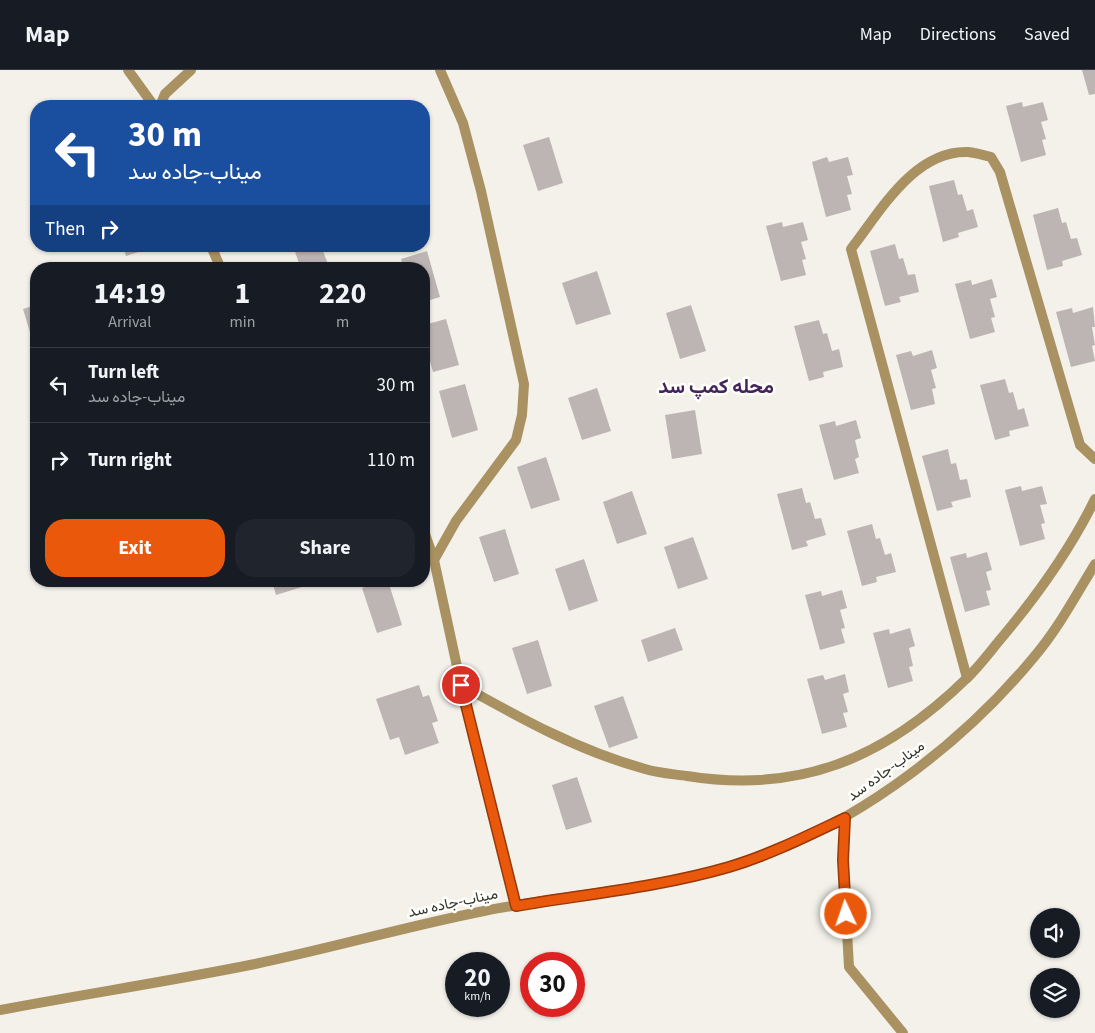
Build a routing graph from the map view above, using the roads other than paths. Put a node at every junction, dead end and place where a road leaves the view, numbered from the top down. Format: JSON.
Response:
{"nodes":[{"id":1,"x":128,"y":70,"type":"edge"},
{"id":2,"x":191,"y":70,"type":"edge"},
{"id":3,"x":440,"y":70,"type":"edge"},
{"id":4,"x":150,"y":100,"type":"edge"},
{"id":5,"x":162,"y":100,"type":"edge"},
{"id":6,"x":1095,"y":459,"type":"edge"},
{"id":7,"x":1095,"y":500,"type":"edge"},
{"id":8,"x":430,"y":548,"type":"edge"},
{"id":9,"x":434,"y":560,"type":"junction"},
{"id":10,"x":1095,"y":564,"type":"edge"},
{"id":11,"x":967,"y":678,"type":"junction"},
{"id":12,"x":461,"y":685,"type":"junction"},
{"id":13,"x":845,"y":818,"type":"junction"},
{"id":14,"x":516,"y":906,"type":"junction"},
{"id":15,"x":0,"y":1010,"type":"edge"},
{"id":16,"x":903,"y":1033,"type":"edge"}],
"edges":[{"from":1,"to":4,"type":"street"},
{"from":2,"to":5,"type":"street"},
{"from":3,"to":9,"type":"street"},
{"from":6,"to":11,"type":"street"},
{"from":7,"to":11,"type":"street"},
{"from":8,"to":9,"type":"street"},
{"from":9,"to":12,"type":"street"},
{"from":10,"to":13,"type":"street","name":"میناب-جاده سد"},
{"from":11,"to":12,"type":"street"},
{"from":12,"to":14,"type":"street"},
{"from":13,"to":14,"type":"street","name":"میناب-جاده سد"},
{"from":13,"to":16,"type":"street"},
{"from":14,"to":15,"type":"street","name":"میناب-جاده سد"}]}
